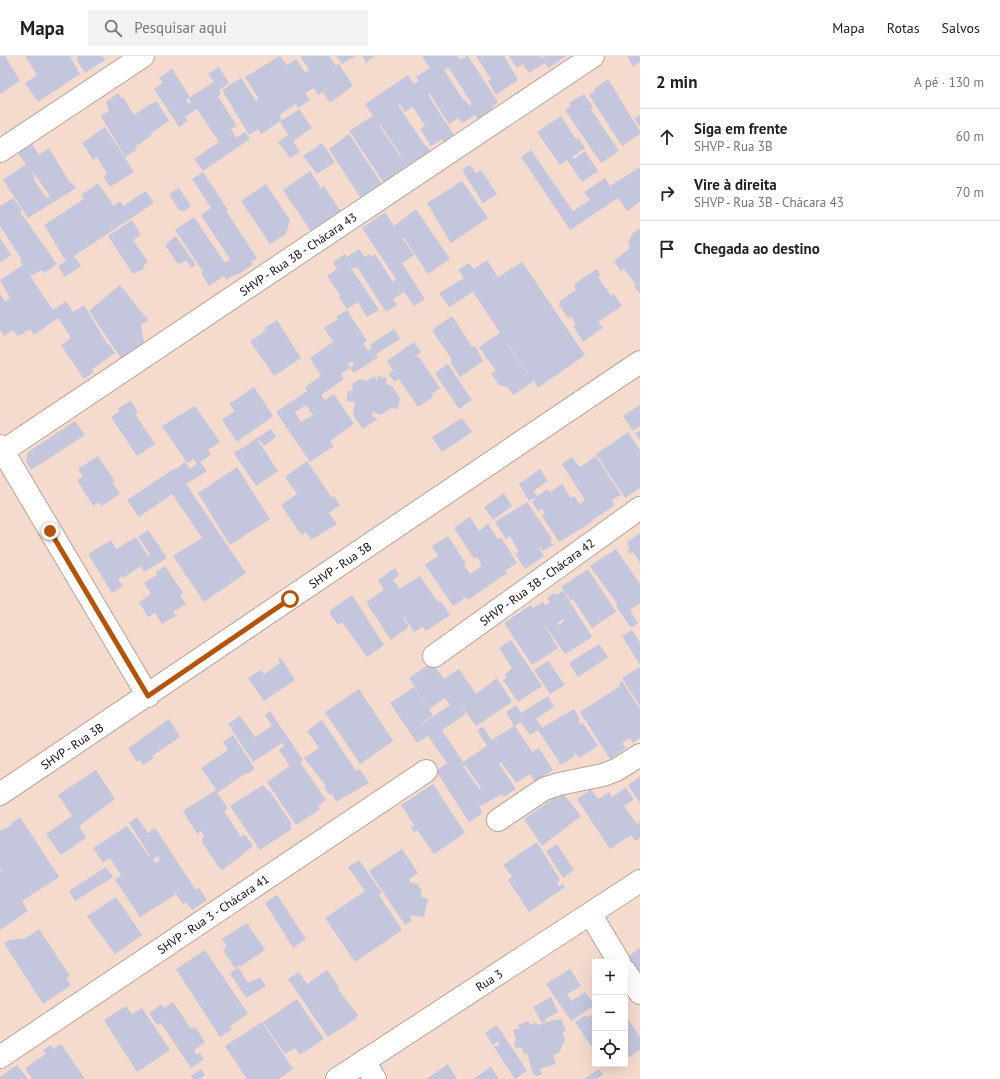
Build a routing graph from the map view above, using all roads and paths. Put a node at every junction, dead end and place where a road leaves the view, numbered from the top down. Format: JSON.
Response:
{"nodes":[{"id":1,"x":143,"y":56,"type":"edge"},
{"id":2,"x":593,"y":56,"type":"edge"},
{"id":3,"x":0,"y":151,"type":"edge"},
{"id":4,"x":640,"y":362,"type":"edge"},
{"id":5,"x":1,"y":449,"type":"edge"},
{"id":6,"x":640,"y":508,"type":"edge"},
{"id":7,"x":434,"y":656,"type":"dead end"},
{"id":8,"x":148,"y":696,"type":"junction"},
{"id":9,"x":640,"y":755,"type":"edge"},
{"id":10,"x":426,"y":771,"type":"dead end"},
{"id":11,"x":0,"y":794,"type":"edge"},
{"id":12,"x":498,"y":820,"type":"dead end"},
{"id":13,"x":640,"y":881,"type":"edge"},
{"id":14,"x":591,"y":915,"type":"junction"},
{"id":15,"x":617,"y":959,"type":"edge"},
{"id":16,"x":628,"y":975,"type":"edge"},
{"id":17,"x":640,"y":993,"type":"edge"},
{"id":18,"x":0,"y":1056,"type":"edge"},
{"id":19,"x":369,"y":1070,"type":"edge"},
{"id":20,"x":337,"y":1079,"type":"edge"}],
"edges":[{"from":1,"to":3,"type":"street"},
{"from":2,"to":5,"type":"street","name":"SHVP - Rua 3B - Chácara 43"},
{"from":4,"to":8,"type":"street","name":"SHVP - Rua 3B"},
{"from":5,"to":8,"type":"street","name":"SHVP - Rua 3B - Chácara 43"},
{"from":6,"to":7,"type":"street","name":"SHVP - Rua 3B - Chácara 42"},
{"from":8,"to":11,"type":"street","name":"SHVP - Rua 3B"},
{"from":9,"to":12,"type":"street"},
{"from":10,"to":18,"type":"street","name":"SHVP - Rua 3 - Chácara 41"},
{"from":13,"to":14,"type":"street","name":"Rua 3"},
{"from":14,"to":15,"type":"street"},
{"from":14,"to":19,"type":"street","name":"Rua 3"},
{"from":16,"to":17,"type":"street"},
{"from":19,"to":20,"type":"street","name":"Rua 3"}]}
